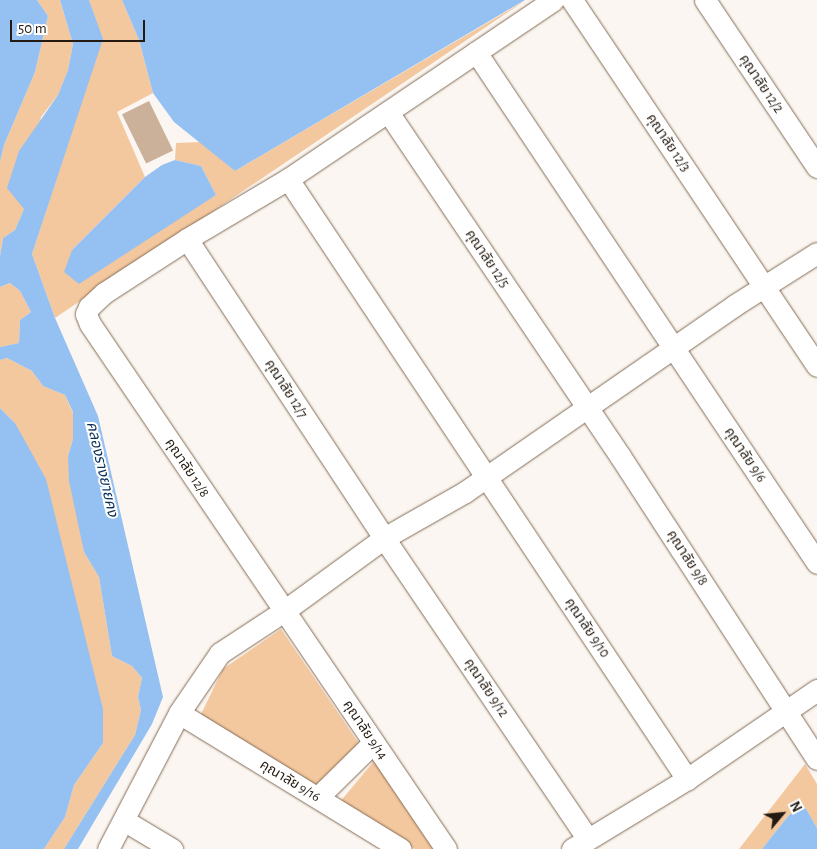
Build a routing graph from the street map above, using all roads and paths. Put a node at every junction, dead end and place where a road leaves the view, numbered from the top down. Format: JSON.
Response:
{"nodes":[{"id":1,"x":553,"y":0,"type":"edge"},
{"id":2,"x":572,"y":0,"type":"edge"},
{"id":3,"x":706,"y":0,"type":"edge"},
{"id":4,"x":476,"y":52,"type":"junction"},
{"id":5,"x":388,"y":112,"type":"junction"},
{"id":6,"x":817,"y":167,"type":"edge"},
{"id":7,"x":288,"y":179,"type":"junction"},
{"id":8,"x":188,"y":239,"type":"junction"},
{"id":9,"x":817,"y":253,"type":"edge"},
{"id":10,"x":764,"y":287,"type":"junction"},
{"id":11,"x":673,"y":348,"type":"junction"},
{"id":12,"x":817,"y":366,"type":"edge"},
{"id":13,"x":587,"y":407,"type":"junction"},
{"id":14,"x":486,"y":477,"type":"junction"},
{"id":15,"x":384,"y":538,"type":"junction"},
{"id":16,"x":817,"y":563,"type":"edge"},
{"id":17,"x":284,"y":611,"type":"junction"},
{"id":18,"x":817,"y":690,"type":"edge"},
{"id":19,"x":787,"y":710,"type":"junction"},
{"id":20,"x":179,"y":713,"type":"junction"},
{"id":21,"x":374,"y":743,"type":"junction"},
{"id":22,"x":817,"y":759,"type":"edge"},
{"id":23,"x":687,"y":779,"type":"junction"},
{"id":24,"x":318,"y":797,"type":"junction"},
{"id":25,"x":125,"y":821,"type":"junction"},
{"id":26,"x":579,"y":844,"type":"edge"},
{"id":27,"x":108,"y":849,"type":"edge"},
{"id":28,"x":172,"y":849,"type":"edge"},
{"id":29,"x":401,"y":849,"type":"edge"},
{"id":30,"x":446,"y":849,"type":"edge"}],
"edges":[{"from":1,"to":4,"type":"street"},
{"from":2,"to":10,"type":"street","name":"คุณาลัย 12/3"},
{"from":3,"to":6,"type":"street","name":"คุณาลัย 12/2"},
{"from":4,"to":5,"type":"street"},
{"from":4,"to":11,"type":"street","name":"คุณาลัย 9/6"},
{"from":5,"to":7,"type":"street"},
{"from":5,"to":13,"type":"street","name":"คุณาลัย 12/5"},
{"from":7,"to":8,"type":"street"},
{"from":7,"to":14,"type":"street","name":"คุณาลัย 9/10"},
{"from":8,"to":15,"type":"street","name":"คุณาลัย 12/7"},
{"from":8,"to":17,"type":"street","name":"คุณาลัย 12/8"},
{"from":9,"to":10,"type":"street"},
{"from":10,"to":11,"type":"street"},
{"from":10,"to":12,"type":"street","name":"คุณาลัย 12/3"},
{"from":11,"to":13,"type":"street"},
{"from":11,"to":16,"type":"street","name":"คุณาลัย 9/6"},
{"from":13,"to":14,"type":"street"},
{"from":13,"to":19,"type":"street","name":"คุณาลัย 9/8"},
{"from":14,"to":15,"type":"street"},
{"from":14,"to":23,"type":"street","name":"คุณาลัย 9/10"},
{"from":15,"to":17,"type":"street"},
{"from":15,"to":26,"type":"street","name":"คุณาลัย 9/12"},
{"from":17,"to":20,"type":"street"},
{"from":17,"to":21,"type":"street","name":"คุณาลัย 9/14"},
{"from":18,"to":19,"type":"street"},
{"from":19,"to":22,"type":"street","name":"คุณาลัย 9/8"},
{"from":19,"to":23,"type":"street"},
{"from":20,"to":24,"type":"street","name":"คุณาลัย 9/16"},
{"from":20,"to":25,"type":"street"},
{"from":21,"to":24,"type":"street"},
{"from":21,"to":30,"type":"street","name":"คุณาลัย 9/14"},
{"from":23,"to":26,"type":"street"},
{"from":24,"to":29,"type":"street","name":"คุณาลัย 9/16"},
{"from":25,"to":27,"type":"street"},
{"from":25,"to":28,"type":"street"}]}
